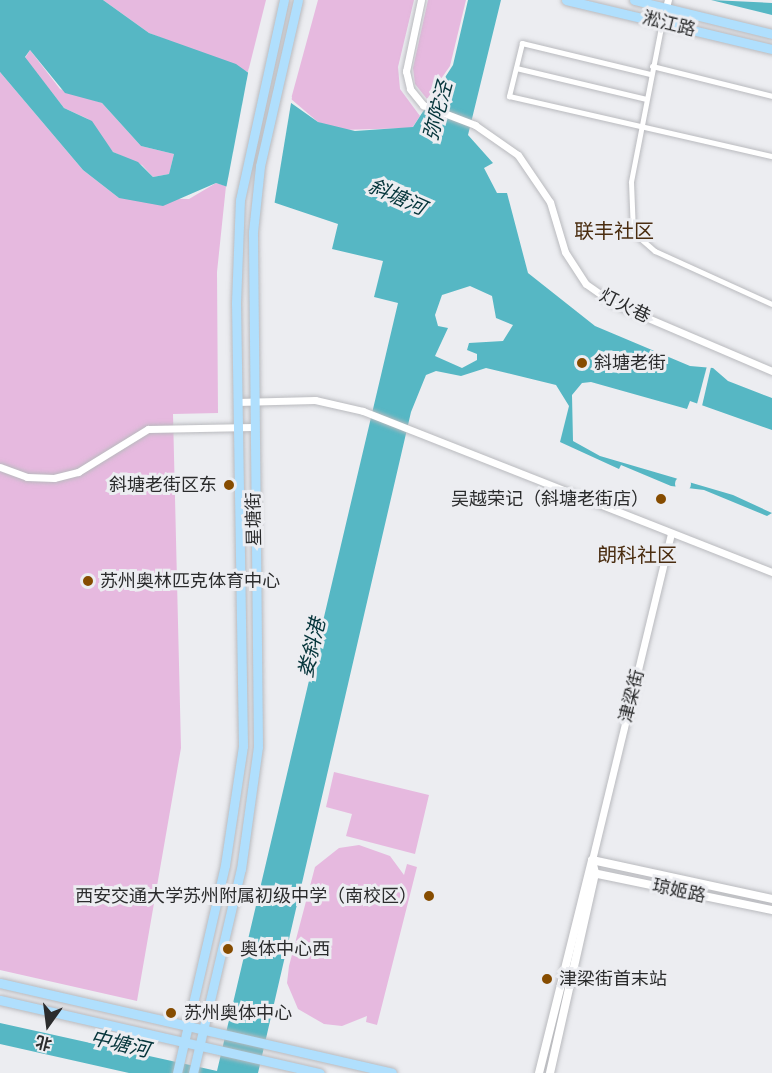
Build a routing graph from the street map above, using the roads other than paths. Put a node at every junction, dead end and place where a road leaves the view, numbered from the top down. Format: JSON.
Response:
{"nodes":[{"id":1,"x":284,"y":0,"type":"edge"},
{"id":2,"x":298,"y":0,"type":"edge"},
{"id":3,"x":421,"y":0,"type":"edge"},
{"id":4,"x":566,"y":0,"type":"edge"},
{"id":5,"x":634,"y":0,"type":"edge"},
{"id":6,"x":667,"y":4,"type":"edge"},
{"id":7,"x":662,"y":22,"type":"junction"},
{"id":8,"x":772,"y":34,"type":"edge"},
{"id":9,"x":772,"y":50,"type":"edge"},
{"id":10,"x":652,"y":66,"type":"junction"},
{"id":11,"x":516,"y":68,"type":"junction"},
{"id":12,"x":650,"y":74,"type":"junction"},
{"id":13,"x":772,"y":96,"type":"edge"},
{"id":14,"x":646,"y":99,"type":"junction"},
{"id":15,"x":642,"y":125,"type":"junction"},
{"id":16,"x":772,"y":156,"type":"edge"},
{"id":17,"x":772,"y":304,"type":"edge"},
{"id":18,"x":772,"y":371,"type":"edge"},
{"id":19,"x":237,"y":402,"type":"junction"},
{"id":20,"x":253,"y":402,"type":"junction"},
{"id":21,"x":237,"y":427,"type":"junction"},
{"id":22,"x":252,"y":427,"type":"junction"},
{"id":23,"x":0,"y":466,"type":"edge"},
{"id":24,"x":671,"y":533,"type":"junction"},
{"id":25,"x":772,"y":572,"type":"edge"},
{"id":26,"x":592,"y":860,"type":"junction"},
{"id":27,"x":586,"y":871,"type":"junction"},
{"id":28,"x":596,"y":873,"type":"junction"},
{"id":29,"x":772,"y":899,"type":"edge"},
{"id":30,"x":772,"y":910,"type":"edge"},
{"id":31,"x":0,"y":983,"type":"edge"},
{"id":32,"x":0,"y":1000,"type":"edge"},
{"id":33,"x":188,"y":1027,"type":"junction"},
{"id":34,"x":204,"y":1029,"type":"junction"},
{"id":35,"x":184,"y":1044,"type":"junction"},
{"id":36,"x":200,"y":1046,"type":"junction"},
{"id":37,"x":194,"y":1069,"type":"edge"},
{"id":38,"x":177,"y":1073,"type":"edge"},
{"id":39,"x":320,"y":1073,"type":"edge"},
{"id":40,"x":392,"y":1073,"type":"edge"},
{"id":41,"x":539,"y":1073,"type":"edge"},
{"id":42,"x":550,"y":1073,"type":"edge"}],
"edges":[{"from":1,"to":19,"type":"main road","name":"星塘街"},
{"from":2,"to":20,"type":"main road","name":"星塘街"},
{"from":3,"to":18,"type":"street","name":"灯火巷"},
{"from":4,"to":7,"type":"main road","name":"淞江路"},
{"from":5,"to":6,"type":"main road","name":"淞江路"},
{"from":6,"to":7,"type":"street"},
{"from":6,"to":8,"type":"main road","name":"淞江路"},
{"from":7,"to":9,"type":"main road","name":"淞江路"},
{"from":7,"to":10,"type":"street"},
{"from":10,"to":12,"type":"street"},
{"from":10,"to":13,"type":"street"},
{"from":11,"to":12,"type":"street"},
{"from":11,"to":14,"type":"street"},
{"from":11,"to":15,"type":"street"},
{"from":12,"to":14,"type":"street"},
{"from":14,"to":15,"type":"street"},
{"from":15,"to":16,"type":"street"},
{"from":15,"to":17,"type":"street"},
{"from":19,"to":20,"type":"street"},
{"from":19,"to":21,"type":"main road","name":"星塘街"},
{"from":20,"to":22,"type":"main road","name":"星塘街"},
{"from":20,"to":24,"type":"street"},
{"from":21,"to":22,"type":"street"},
{"from":21,"to":23,"type":"street"},
{"from":21,"to":33,"type":"main road","name":"星塘街"},
{"from":22,"to":34,"type":"main road","name":"星塘街"},
{"from":24,"to":25,"type":"street"},
{"from":24,"to":26,"type":"street","name":"津梁街"},
{"from":26,"to":27,"type":"main road","name":"津梁街"},
{"from":26,"to":28,"type":"main road"},
{"from":26,"to":29,"type":"main road","name":"琼姬路"},
{"from":27,"to":28,"type":"main road","name":"琼姬路"},
{"from":27,"to":41,"type":"main road","name":"津梁街"},
{"from":28,"to":30,"type":"main road","name":"琼姬路"},
{"from":28,"to":42,"type":"main road"},
{"from":31,"to":33,"type":"main road"},
{"from":32,"to":35,"type":"main road"},
{"from":33,"to":34,"type":"main road"},
{"from":33,"to":35,"type":"main road","name":"星塘街"},
{"from":34,"to":36,"type":"main road","name":"星塘街"},
{"from":34,"to":40,"type":"main road"},
{"from":35,"to":36,"type":"main road"},
{"from":35,"to":38,"type":"main road","name":"星塘街"},
{"from":36,"to":37,"type":"main road","name":"星塘街"},
{"from":36,"to":39,"type":"main road"}]}
